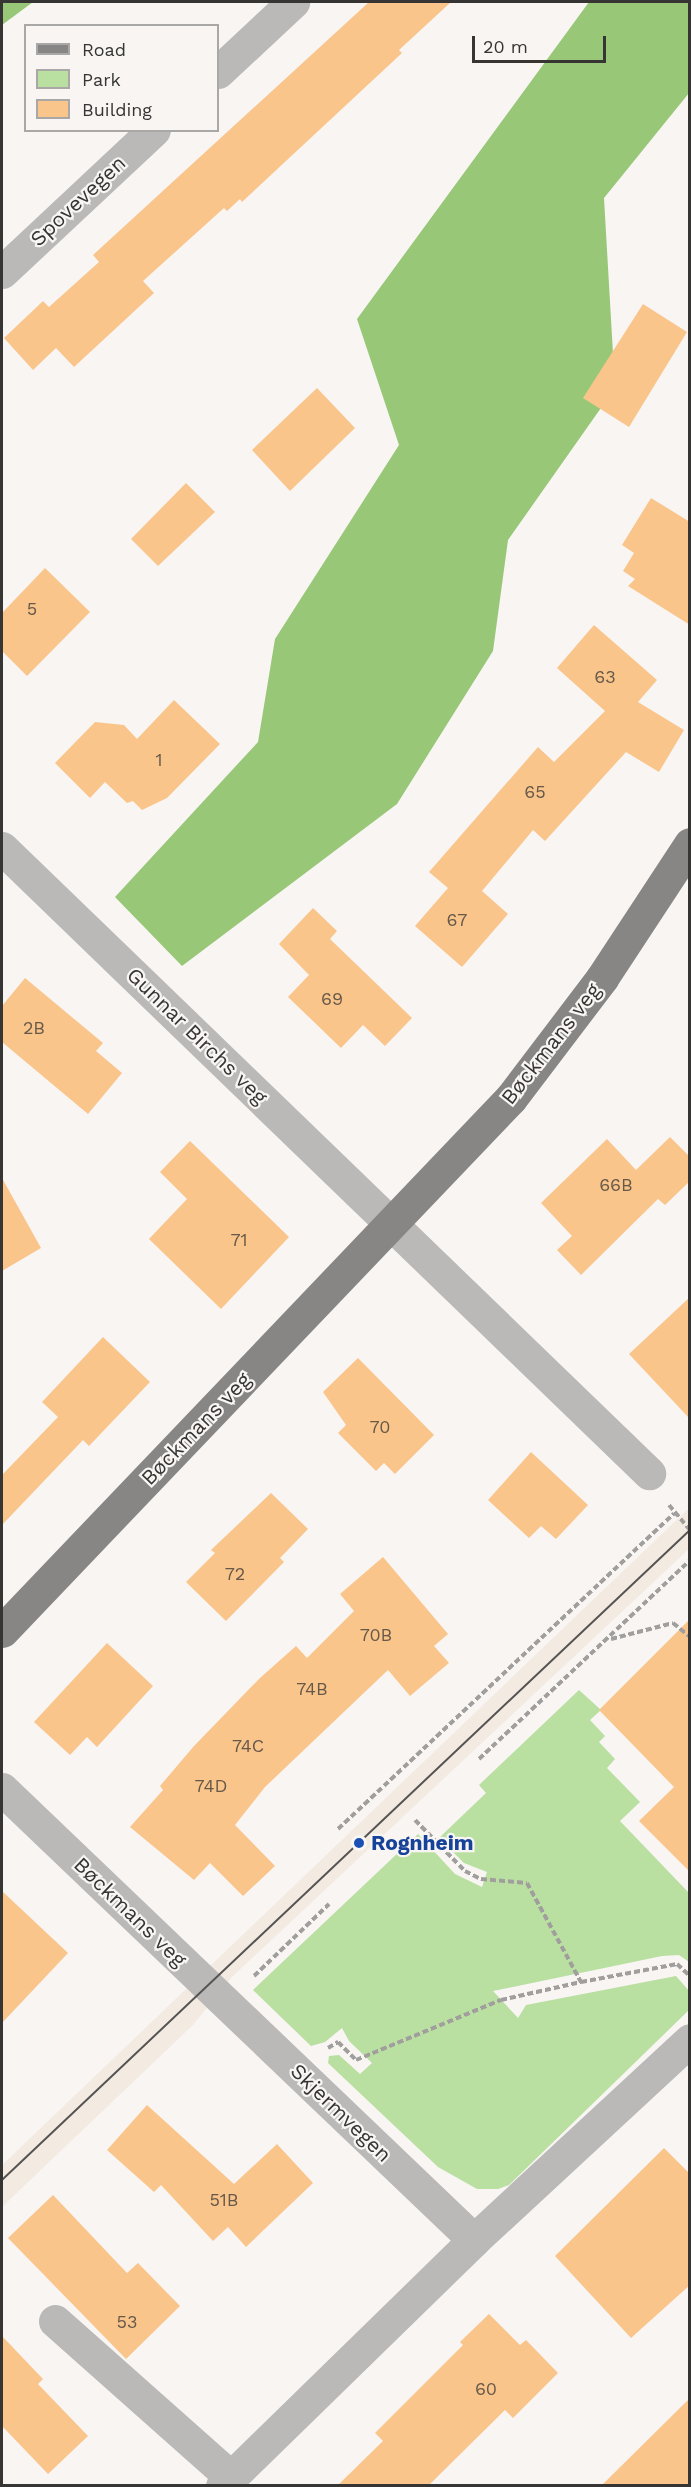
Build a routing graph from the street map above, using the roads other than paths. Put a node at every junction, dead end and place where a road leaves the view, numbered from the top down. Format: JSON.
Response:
{"nodes":[{"id":1,"x":293,"y":2,"type":"edge"},
{"id":2,"x":219,"y":71,"type":"edge"},
{"id":3,"x":152,"y":132,"type":"edge"},
{"id":4,"x":2,"y":272,"type":"edge"},
{"id":5,"x":690,"y":844,"type":"edge"},
{"id":6,"x":2,"y":848,"type":"edge"},
{"id":7,"x":391,"y":1226,"type":"junction"},
{"id":8,"x":649,"y":1473,"type":"dead end"},
{"id":9,"x":2,"y":1631,"type":"edge"},
{"id":10,"x":2,"y":1789,"type":"edge"},
{"id":11,"x":216,"y":1994,"type":"joint"},
{"id":12,"x":690,"y":2040,"type":"edge"},
{"id":13,"x":474,"y":2240,"type":"junction"},
{"id":14,"x":55,"y":2321,"type":"dead end"},
{"id":15,"x":227,"y":2481,"type":"edge"}],
"edges":[{"from":1,"to":2,"type":"street"},
{"from":3,"to":4,"type":"street","name":"Spovevegen"},
{"from":5,"to":7,"type":"main road","name":"Bøckmans veg"},
{"from":6,"to":7,"type":"street","name":"Gunnar Birchs veg"},
{"from":7,"to":8,"type":"street"},
{"from":7,"to":9,"type":"main road","name":"Bøckmans veg"},
{"from":10,"to":11,"type":"street","name":"Bøckmans veg"},
{"from":11,"to":13,"type":"street","name":"Skjermvegen"},
{"from":12,"to":13,"type":"street"},
{"from":13,"to":15,"type":"street"},
{"from":14,"to":15,"type":"street"}]}
